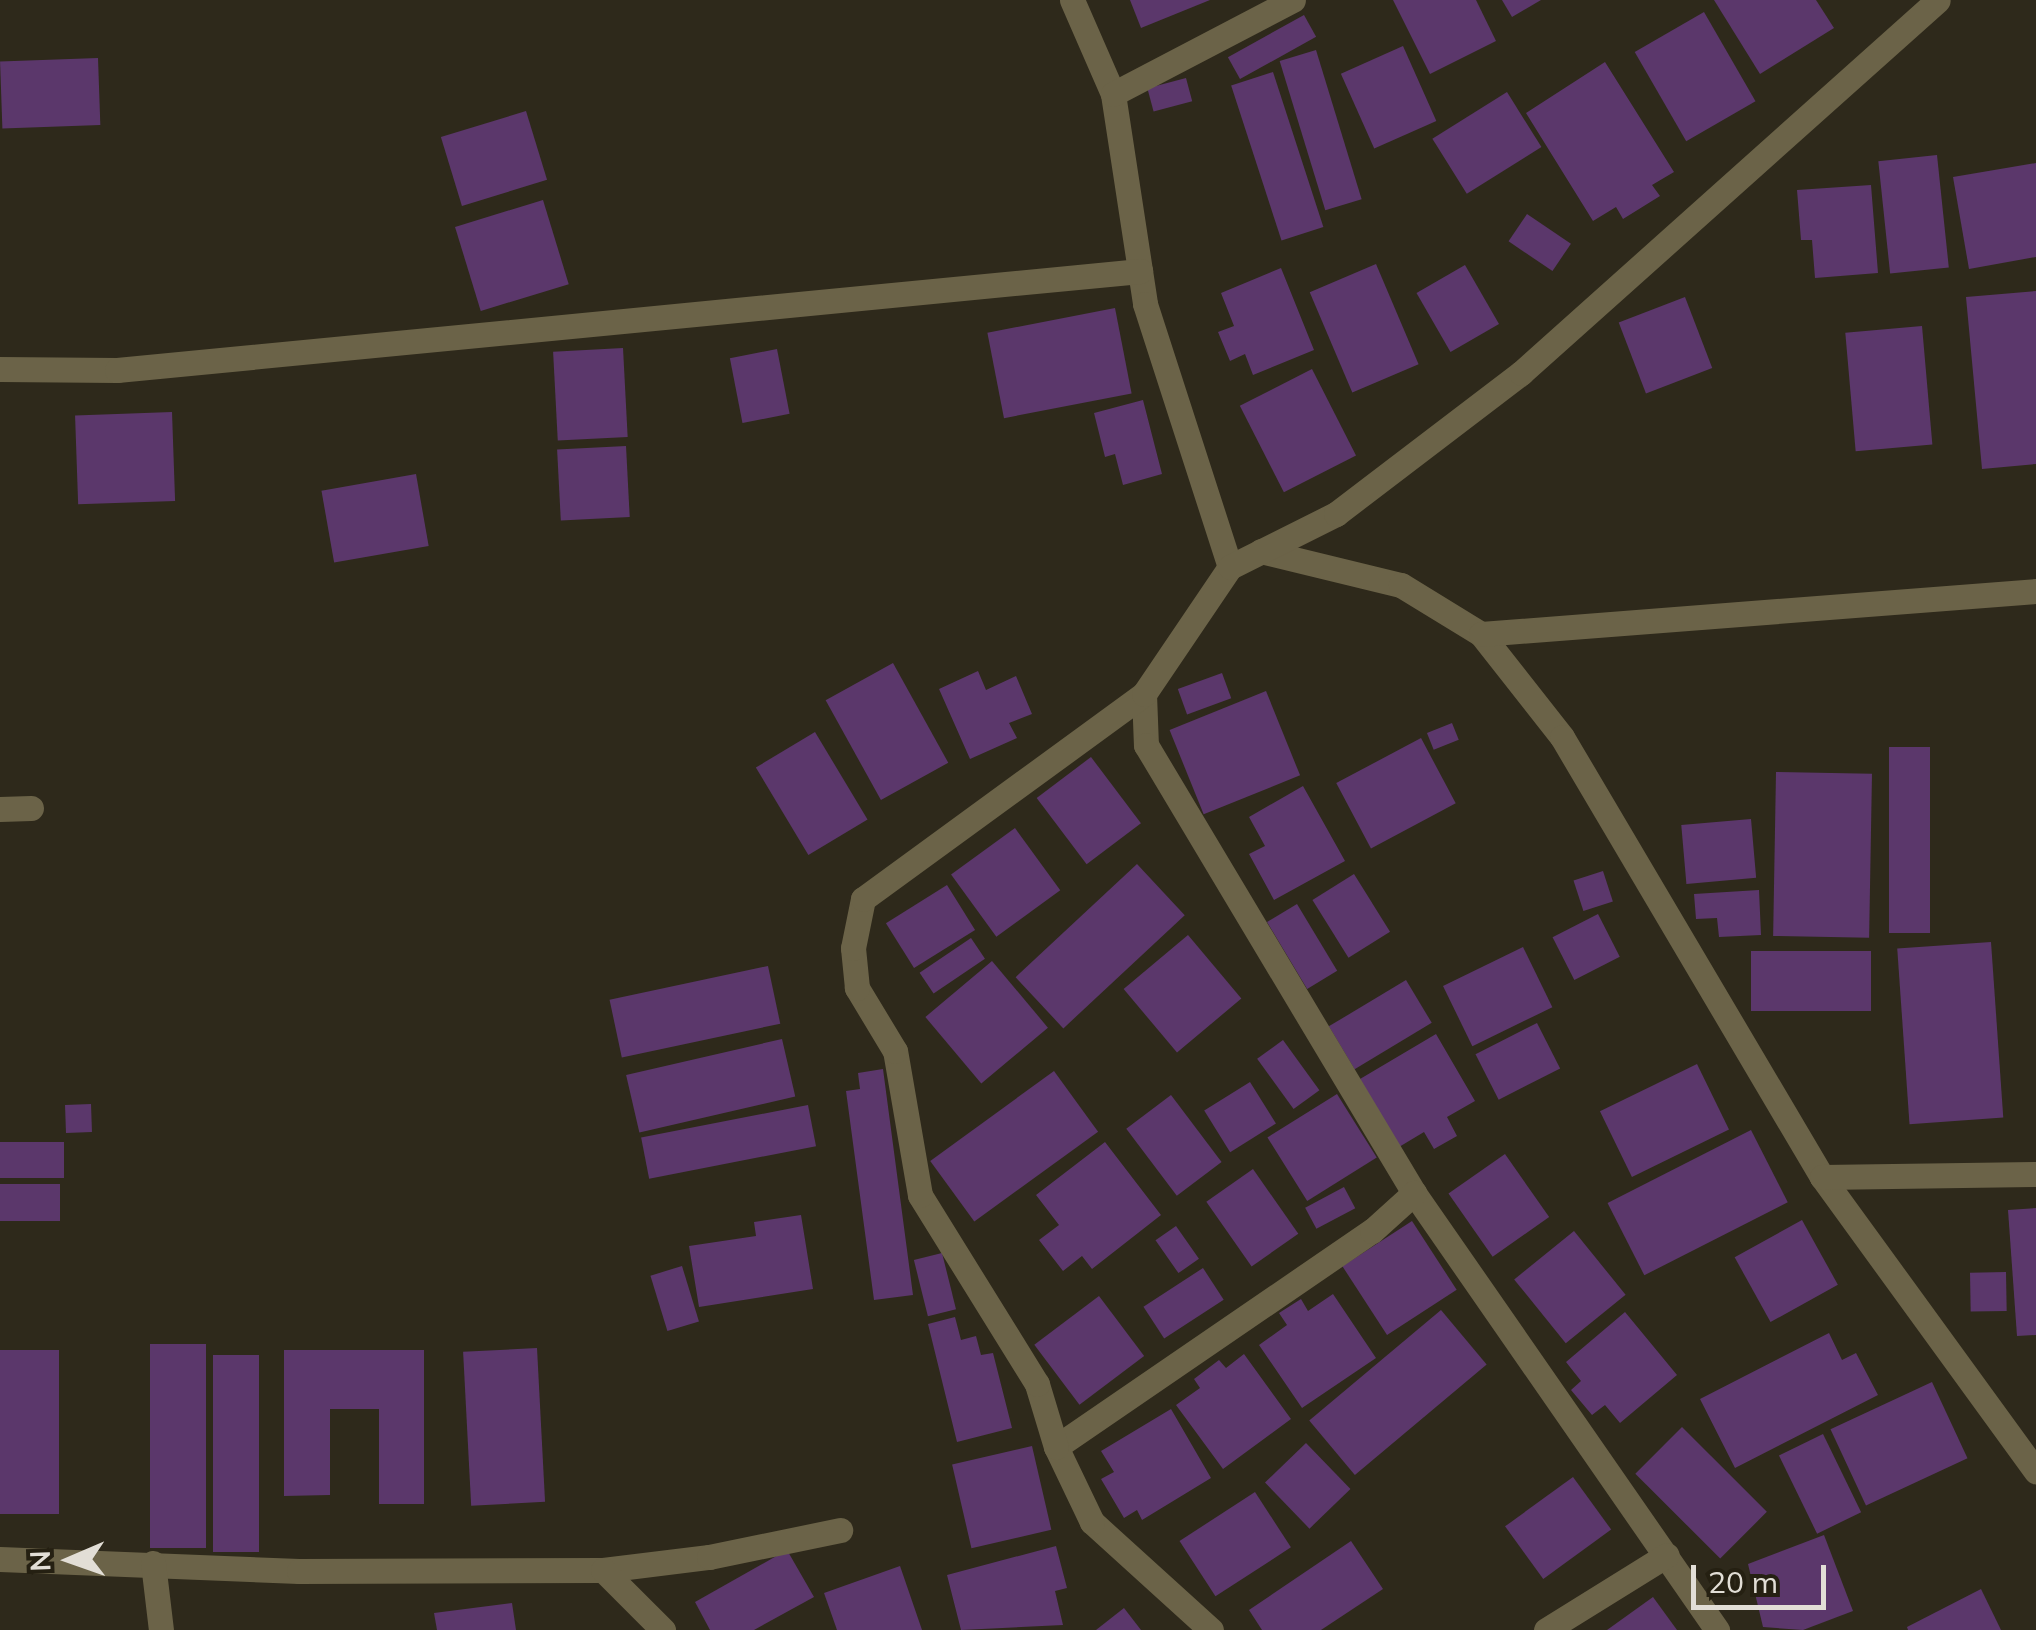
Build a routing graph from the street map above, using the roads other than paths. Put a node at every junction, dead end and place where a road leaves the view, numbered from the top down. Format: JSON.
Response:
{"nodes":[{"id":1,"x":1072,"y":0,"type":"edge"},
{"id":2,"x":1293,"y":0,"type":"edge"},
{"id":3,"x":1938,"y":0,"type":"edge"},
{"id":4,"x":1113,"y":94,"type":"junction"},
{"id":5,"x":1140,"y":271,"type":"junction"},
{"id":6,"x":0,"y":370,"type":"edge"},
{"id":7,"x":1261,"y":551,"type":"junction"},
{"id":8,"x":1230,"y":567,"type":"junction"},
{"id":9,"x":2036,"y":590,"type":"edge"},
{"id":10,"x":1481,"y":634,"type":"junction"},
{"id":11,"x":1144,"y":694,"type":"junction"},
{"id":12,"x":31,"y":808,"type":"dead end"},
{"id":13,"x":0,"y":810,"type":"edge"},
{"id":14,"x":2036,"y":1174,"type":"edge"},
{"id":15,"x":1822,"y":1177,"type":"junction"},
{"id":16,"x":1414,"y":1193,"type":"junction"},
{"id":17,"x":1056,"y":1447,"type":"junction"},
{"id":18,"x":2036,"y":1472,"type":"edge"},
{"id":19,"x":840,"y":1530,"type":"dead end"},
{"id":20,"x":1667,"y":1555,"type":"junction"},
{"id":21,"x":0,"y":1559,"type":"edge"},
{"id":22,"x":153,"y":1563,"type":"junction"},
{"id":23,"x":604,"y":1570,"type":"junction"},
{"id":24,"x":161,"y":1630,"type":"edge"},
{"id":25,"x":663,"y":1630,"type":"edge"},
{"id":26,"x":1211,"y":1630,"type":"edge"},
{"id":27,"x":1546,"y":1630,"type":"edge"},
{"id":28,"x":1716,"y":1630,"type":"edge"}],
"edges":[{"from":1,"to":4,"type":"street"},
{"from":2,"to":4,"type":"street"},
{"from":3,"to":7,"type":"street"},
{"from":4,"to":5,"type":"street"},
{"from":5,"to":6,"type":"street"},
{"from":5,"to":8,"type":"street"},
{"from":7,"to":8,"type":"street"},
{"from":7,"to":10,"type":"street"},
{"from":8,"to":11,"type":"street"},
{"from":9,"to":10,"type":"street"},
{"from":10,"to":15,"type":"street"},
{"from":11,"to":16,"type":"street"},
{"from":11,"to":17,"type":"street"},
{"from":12,"to":13,"type":"street"},
{"from":14,"to":15,"type":"street"},
{"from":15,"to":18,"type":"street"},
{"from":16,"to":17,"type":"street"},
{"from":16,"to":20,"type":"street"},
{"from":17,"to":26,"type":"street"},
{"from":19,"to":23,"type":"street"},
{"from":20,"to":27,"type":"street"},
{"from":20,"to":28,"type":"street"},
{"from":21,"to":22,"type":"street"},
{"from":22,"to":23,"type":"street"},
{"from":22,"to":24,"type":"street"},
{"from":23,"to":25,"type":"street"}]}
